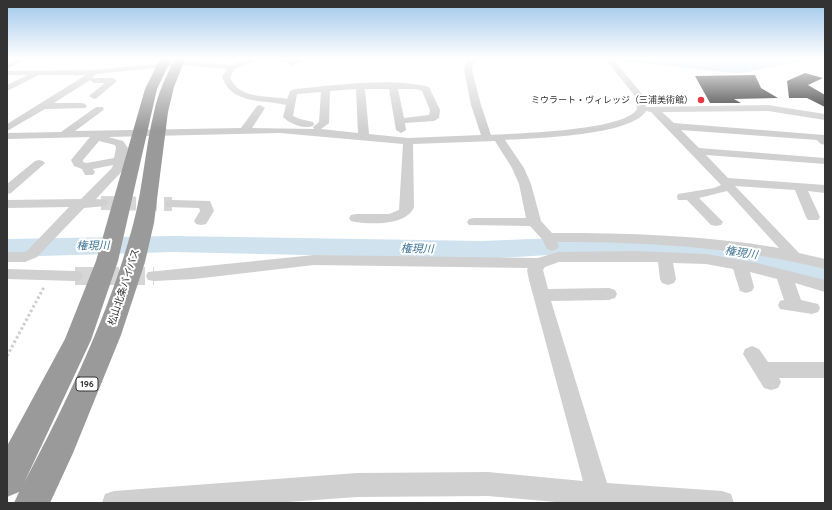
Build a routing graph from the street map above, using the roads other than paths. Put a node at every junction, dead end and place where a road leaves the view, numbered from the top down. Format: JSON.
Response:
{"nodes":[{"id":1,"x":18,"y":83,"type":"edge"},
{"id":2,"x":80,"y":83,"type":"edge"},
{"id":3,"x":110,"y":83,"type":"edge"},
{"id":4,"x":156,"y":83,"type":"edge"},
{"id":5,"x":169,"y":83,"type":"edge"},
{"id":6,"x":228,"y":83,"type":"edge"},
{"id":7,"x":471,"y":83,"type":"edge"},
{"id":8,"x":628,"y":83,"type":"edge"},
{"id":9,"x":360,"y":86,"type":"junction"},
{"id":10,"x":393,"y":86,"type":"junction"},
{"id":11,"x":7,"y":88,"type":"edge"},
{"id":12,"x":326,"y":89,"type":"junction"},
{"id":13,"x":94,"y":96,"type":"dead end"},
{"id":14,"x":291,"y":103,"type":"junction"},
{"id":15,"x":43,"y":106,"type":"junction"},
{"id":16,"x":82,"y":106,"type":"dead end"},
{"id":17,"x":261,"y":108,"type":"dead end"},
{"id":18,"x":100,"y":109,"type":"dead end"},
{"id":19,"x":642,"y":109,"type":"junction"},
{"id":20,"x":655,"y":110,"type":"junction"},
{"id":21,"x":825,"y":117,"type":"edge"},
{"id":22,"x":400,"y":121,"type":"junction"},
{"id":23,"x":759,"y":122,"type":"dead end"},
{"id":24,"x":808,"y":124,"type":"dead end"},
{"id":25,"x":671,"y":126,"type":"junction"},
{"id":26,"x":7,"y":128,"type":"edge"},
{"id":27,"x":317,"y":129,"type":"junction"},
{"id":28,"x":245,"y":130,"type":"junction"},
{"id":29,"x":141,"y":132,"type":"junction"},
{"id":30,"x":158,"y":132,"type":"junction"},
{"id":31,"x":768,"y":133,"type":"junction"},
{"id":32,"x":65,"y":134,"type":"junction"},
{"id":33,"x":95,"y":135,"type":"junction"},
{"id":34,"x":7,"y":136,"type":"edge"},
{"id":35,"x":364,"y":137,"type":"junction"},
{"id":36,"x":493,"y":138,"type":"junction"},
{"id":37,"x":823,"y":139,"type":"edge"},
{"id":38,"x":406,"y":141,"type":"junction"},
{"id":39,"x":696,"y":151,"type":"junction"},
{"id":40,"x":120,"y":160,"type":"junction"},
{"id":41,"x":825,"y":161,"type":"edge"},
{"id":42,"x":39,"y":163,"type":"dead end"},
{"id":43,"x":727,"y":184,"type":"junction"},
{"id":44,"x":800,"y":187,"type":"junction"},
{"id":45,"x":825,"y":189,"type":"edge"},
{"id":46,"x":7,"y":190,"type":"edge"},
{"id":47,"x":7,"y":204,"type":"edge"},
{"id":48,"x":82,"y":204,"type":"junction"},
{"id":49,"x":101,"y":204,"type":"tunnel mouth"},
{"id":50,"x":172,"y":204,"type":"tunnel mouth"},
{"id":51,"x":814,"y":217,"type":"dead end"},
{"id":52,"x":356,"y":218,"type":"dead end"},
{"id":53,"x":201,"y":221,"type":"dead end"},
{"id":54,"x":474,"y":222,"type":"dead end"},
{"id":55,"x":716,"y":222,"type":"dead end"},
{"id":56,"x":607,"y":229,"type":"dead end"},
{"id":57,"x":542,"y":232,"type":"junction"},
{"id":58,"x":558,"y":256,"type":"junction"},
{"id":59,"x":7,"y":257,"type":"edge"},
{"id":60,"x":665,"y":257,"type":"junction"},
{"id":61,"x":539,"y":263,"type":"junction"},
{"id":62,"x":825,"y":264,"type":"edge"},
{"id":63,"x":740,"y":265,"type":"junction"},
{"id":64,"x":132,"y":266,"type":"junction"},
{"id":65,"x":793,"y":268,"type":"junction"},
{"id":66,"x":75,"y":276,"type":"tunnel mouth"},
{"id":67,"x":10,"y":278,"type":"edge"},
{"id":68,"x":668,"y":279,"type":"dead end"},
{"id":69,"x":825,"y":286,"type":"edge"},
{"id":70,"x":746,"y":287,"type":"dead end"},
{"id":71,"x":609,"y":294,"type":"dead end"},
{"id":72,"x":542,"y":295,"type":"junction"},
{"id":73,"x":812,"y":308,"type":"dead end"},
{"id":74,"x":762,"y":368,"type":"dead end"},
{"id":75,"x":825,"y":370,"type":"edge"},
{"id":76,"x":7,"y":480,"type":"edge"},
{"id":77,"x":600,"y":499,"type":"edge"},
{"id":78,"x":32,"y":503,"type":"edge"},
{"id":79,"x":114,"y":503,"type":"edge"},
{"id":80,"x":722,"y":503,"type":"edge"}],
"edges":[{"from":1,"to":11,"type":"street"},
{"from":2,"to":15,"type":"street"},
{"from":3,"to":13,"type":"street"},
{"from":4,"to":29,"type":"highway","name":"松山北条バイパス","number":"196"},
{"from":5,"to":30,"type":"highway","name":"松山北条バイパス","number":"196"},
{"from":6,"to":14,"type":"street"},
{"from":7,"to":36,"type":"street"},
{"from":8,"to":19,"type":"street"},
{"from":9,"to":10,"type":"street"},
{"from":9,"to":12,"type":"street"},
{"from":9,"to":35,"type":"street"},
{"from":10,"to":22,"type":"street"},
{"from":10,"to":22,"type":"street"},
{"from":12,"to":14,"type":"street"},
{"from":12,"to":27,"type":"street"},
{"from":14,"to":27,"type":"street"},
{"from":15,"to":16,"type":"street"},
{"from":15,"to":26,"type":"street"},
{"from":17,"to":28,"type":"street"},
{"from":18,"to":32,"type":"street"},
{"from":19,"to":20,"type":"street"},
{"from":19,"to":36,"type":"street"},
{"from":20,"to":21,"type":"street"},
{"from":20,"to":25,"type":"street"},
{"from":22,"to":38,"type":"street"},
{"from":23,"to":31,"type":"street"},
{"from":24,"to":37,"type":"street"},
{"from":25,"to":31,"type":"street"},
{"from":25,"to":39,"type":"street"},
{"from":27,"to":28,"type":"street"},
{"from":27,"to":35,"type":"street"},
{"from":28,"to":30,"type":"street"},
{"from":29,"to":30,"type":"street"},
{"from":29,"to":33,"type":"street"},
{"from":29,"to":64,"type":"highway","name":"松山北条バイパス","number":"196"},
{"from":30,"to":64,"type":"highway","name":"松山北条バイパス","number":"196"},
{"from":31,"to":37,"type":"street"},
{"from":32,"to":33,"type":"street"},
{"from":32,"to":34,"type":"street"},
{"from":33,"to":40,"type":"street"},
{"from":33,"to":40,"type":"street"},
{"from":35,"to":38,"type":"street"},
{"from":36,"to":38,"type":"street"},
{"from":36,"to":57,"type":"street"},
{"from":38,"to":52,"type":"street"},
{"from":39,"to":41,"type":"street"},
{"from":39,"to":43,"type":"street"},
{"from":40,"to":48,"type":"street"},
{"from":42,"to":46,"type":"street"},
{"from":43,"to":44,"type":"street"},
{"from":43,"to":55,"type":"street"},
{"from":43,"to":65,"type":"street"},
{"from":44,"to":45,"type":"street"},
{"from":44,"to":51,"type":"street"},
{"from":47,"to":48,"type":"street"},
{"from":48,"to":49,"type":"street"},
{"from":48,"to":59,"type":"street"},
{"from":50,"to":53,"type":"street"},
{"from":54,"to":57,"type":"street"},
{"from":56,"to":57,"type":"street"},
{"from":57,"to":58,"type":"street"},
{"from":57,"to":65,"type":"street"},
{"from":58,"to":60,"type":"street"},
{"from":58,"to":61,"type":"street"},
{"from":60,"to":63,"type":"street"},
{"from":60,"to":68,"type":"street"},
{"from":61,"to":64,"type":"street"},
{"from":61,"to":72,"type":"street"},
{"from":62,"to":65,"type":"street"},
{"from":63,"to":65,"type":"street"},
{"from":63,"to":70,"type":"street"},
{"from":64,"to":76,"type":"highway","name":"松山北条バイパス","number":"196"},
{"from":64,"to":78,"type":"highway","name":"松山北条バイパス","number":"196"},
{"from":65,"to":69,"type":"street"},
{"from":65,"to":73,"type":"street"},
{"from":66,"to":67,"type":"street"},
{"from":71,"to":72,"type":"street"},
{"from":72,"to":77,"type":"street"},
{"from":74,"to":75,"type":"street"},
{"from":77,"to":79,"type":"street"},
{"from":77,"to":80,"type":"street"}]}
